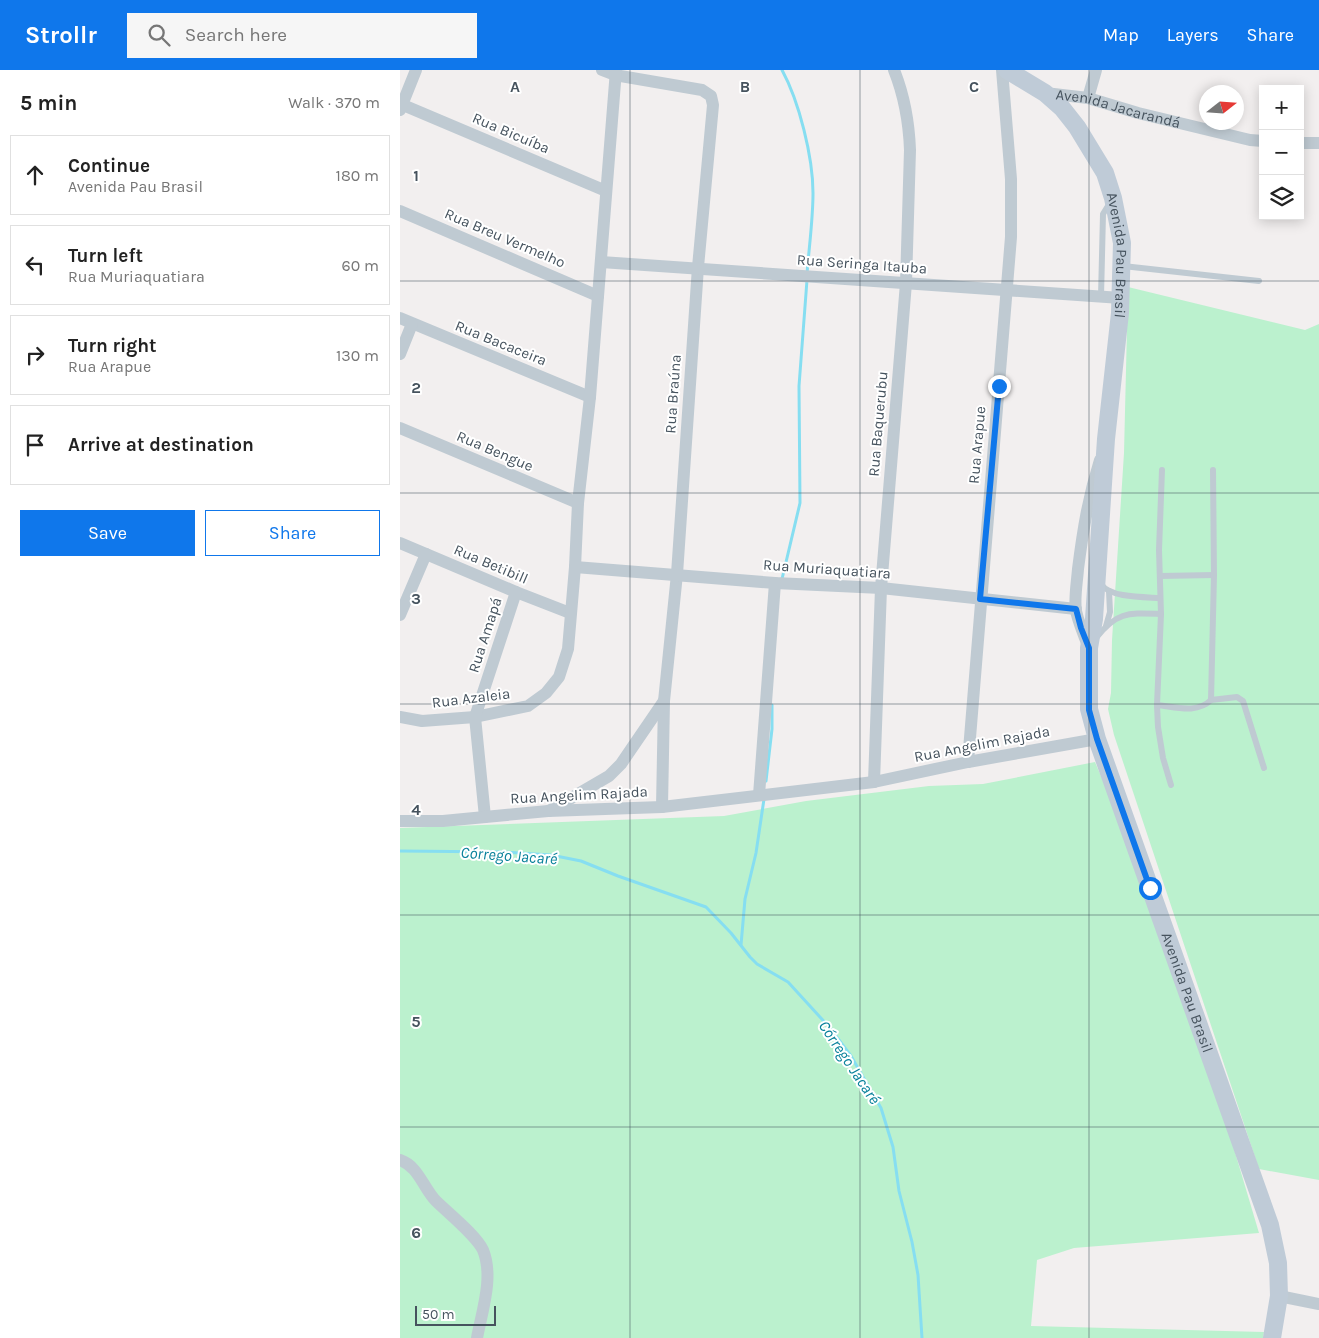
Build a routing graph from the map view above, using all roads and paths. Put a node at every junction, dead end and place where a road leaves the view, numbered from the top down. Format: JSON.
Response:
{"nodes":[{"id":1,"x":416,"y":70,"type":"edge"},
{"id":2,"x":602,"y":70,"type":"edge"},
{"id":3,"x":894,"y":70,"type":"edge"},
{"id":4,"x":1002,"y":70,"type":"edge"},
{"id":5,"x":1007,"y":70,"type":"edge"},
{"id":6,"x":1096,"y":70,"type":"edge"},
{"id":7,"x":616,"y":73,"type":"edge"},
{"id":8,"x":1045,"y":92,"type":"junction"},
{"id":9,"x":1088,"y":98,"type":"junction"},
{"id":10,"x":401,"y":108,"type":"edge"},
{"id":11,"x":1259,"y":141,"type":"edge"},
{"id":12,"x":1304,"y":143,"type":"edge"},
{"id":13,"x":1319,"y":143,"type":"edge"},
{"id":14,"x":606,"y":190,"type":"junction"},
{"id":15,"x":1113,"y":198,"type":"junction"},
{"id":16,"x":400,"y":211,"type":"edge"},
{"id":17,"x":601,"y":262,"type":"junction"},
{"id":18,"x":1122,"y":266,"type":"junction"},
{"id":19,"x":698,"y":267,"type":"junction"},
{"id":20,"x":1259,"y":281,"type":"dead end"},
{"id":21,"x":906,"y":283,"type":"junction"},
{"id":22,"x":1007,"y":290,"type":"junction"},
{"id":23,"x":598,"y":296,"type":"junction"},
{"id":24,"x":1101,"y":297,"type":"junction"},
{"id":25,"x":1121,"y":298,"type":"junction"},
{"id":26,"x":400,"y":318,"type":"edge"},
{"id":27,"x":412,"y":324,"type":"junction"},
{"id":28,"x":400,"y":354,"type":"edge"},
{"id":29,"x":590,"y":397,"type":"junction"},
{"id":30,"x":400,"y":428,"type":"edge"},
{"id":31,"x":1106,"y":439,"type":"junction"},
{"id":32,"x":1162,"y":470,"type":"dead end"},
{"id":33,"x":1213,"y":470,"type":"dead end"},
{"id":34,"x":578,"y":503,"type":"junction"},
{"id":35,"x":400,"y":543,"type":"edge"},
{"id":36,"x":426,"y":554,"type":"junction"},
{"id":37,"x":576,"y":567,"type":"junction"},
{"id":38,"x":677,"y":574,"type":"junction"},
{"id":39,"x":1214,"y":575,"type":"junction"},
{"id":40,"x":1096,"y":576,"type":"junction"},
{"id":41,"x":1160,"y":576,"type":"junction"},
{"id":42,"x":781,"y":583,"type":"junction"},
{"id":43,"x":881,"y":588,"type":"junction"},
{"id":44,"x":1109,"y":591,"type":"junction"},
{"id":45,"x":516,"y":592,"type":"junction"},
{"id":46,"x":1160,"y":598,"type":"junction"},
{"id":47,"x":980,"y":599,"type":"junction"},
{"id":48,"x":1076,"y":609,"type":"junction"},
{"id":49,"x":570,"y":613,"type":"junction"},
{"id":50,"x":1161,"y":614,"type":"junction"},
{"id":51,"x":400,"y":615,"type":"edge"},
{"id":52,"x":1106,"y":626,"type":"junction"},
{"id":53,"x":1089,"y":648,"type":"junction"},
{"id":54,"x":1211,"y":700,"type":"junction"},
{"id":55,"x":664,"y":701,"type":"junction"},
{"id":56,"x":1157,"y":706,"type":"junction"},
{"id":57,"x":400,"y":717,"type":"edge"},
{"id":58,"x":476,"y":717,"type":"junction"},
{"id":59,"x":1097,"y":739,"type":"junction"},
{"id":60,"x":968,"y":762,"type":"junction"},
{"id":61,"x":1264,"y":768,"type":"dead end"},
{"id":62,"x":874,"y":782,"type":"junction"},
{"id":63,"x":1171,"y":785,"type":"dead end"},
{"id":64,"x":764,"y":795,"type":"junction"},
{"id":65,"x":662,"y":807,"type":"junction"},
{"id":66,"x":548,"y":811,"type":"junction"},
{"id":67,"x":485,"y":817,"type":"junction"},
{"id":68,"x":400,"y":821,"type":"edge"},
{"id":69,"x":400,"y":1160,"type":"edge"},
{"id":70,"x":1279,"y":1296,"type":"junction"},
{"id":71,"x":1319,"y":1304,"type":"edge"},
{"id":72,"x":477,"y":1338,"type":"edge"},
{"id":73,"x":1272,"y":1338,"type":"edge"}],
"edges":[{"from":1,"to":10,"type":"street"},
{"from":2,"to":7,"type":"street","name":"Rua Braúna"},
{"from":3,"to":21,"type":"street","name":"Rua Baquerubu"},
{"from":4,"to":22,"type":"street","name":"Rua Arapue"},
{"from":5,"to":8,"type":"main road","name":"Avenida Jacarandá"},
{"from":6,"to":9,"type":"street"},
{"from":7,"to":14,"type":"street","name":"Rua Azaleia"},
{"from":7,"to":19,"type":"street","name":"Rua Braúna"},
{"from":8,"to":9,"type":"street","name":"Avenida Jacarandá"},
{"from":8,"to":15,"type":"main road","name":"Avenida Pau Brasil"},
{"from":9,"to":11,"type":"street","name":"Avenida Jacarandá"},
{"from":10,"to":14,"type":"street","name":"Rua Bicuíba"},
{"from":12,"to":13,"type":"street"},
{"from":14,"to":17,"type":"street","name":"Rua Azaleia"},
{"from":15,"to":18,"type":"main road","name":"Avenida Pau Brasil"},
{"from":15,"to":24,"type":"lane"},
{"from":16,"to":23,"type":"street","name":"Rua Breu Vermelho"},
{"from":17,"to":19,"type":"street","name":"Rua Seringa Itauba"},
{"from":17,"to":23,"type":"street","name":"Rua Azaleia"},
{"from":18,"to":20,"type":"lane"},
{"from":18,"to":25,"type":"main road","name":"Avenida Pau Brasil"},
{"from":19,"to":21,"type":"street","name":"Rua Seringa Itauba"},
{"from":19,"to":38,"type":"street","name":"Rua Braúna"},
{"from":21,"to":22,"type":"street","name":"Rua Seringa Itauba"},
{"from":21,"to":43,"type":"street","name":"Rua Baquerubu"},
{"from":22,"to":24,"type":"street","name":"Rua Seringa Itauba"},
{"from":22,"to":47,"type":"street","name":"Rua Arapue"},
{"from":23,"to":29,"type":"street","name":"Rua Azaleia"},
{"from":24,"to":25,"type":"street","name":"Rua Seringa Itauba"},
{"from":25,"to":31,"type":"main road","name":"Avenida Pau Brasil"},
{"from":26,"to":27,"type":"street","name":"Rua Bacaceira"},
{"from":27,"to":28,"type":"street"},
{"from":27,"to":29,"type":"street","name":"Rua Bacaceira"},
{"from":29,"to":34,"type":"street","name":"Rua Azaleia"},
{"from":30,"to":34,"type":"street","name":"Rua Bengue"},
{"from":31,"to":40,"type":"main road","name":"Avenida Pau Brasil"},
{"from":31,"to":48,"type":"street","name":"Avenida Pau Brasil"},
{"from":32,"to":41,"type":"lane"},
{"from":33,"to":39,"type":"lane"},
{"from":34,"to":37,"type":"street","name":"Rua Azaleia"},
{"from":35,"to":36,"type":"street","name":"Rua Betibill"},
{"from":36,"to":45,"type":"street","name":"Rua Betibill"},
{"from":36,"to":51,"type":"street"},
{"from":37,"to":38,"type":"street","name":"Rua Muriaquatiara"},
{"from":37,"to":49,"type":"street","name":"Rua Azaleia"},
{"from":38,"to":42,"type":"street","name":"Rua Muriaquatiara"},
{"from":38,"to":55,"type":"street","name":"Rua Braúna"},
{"from":39,"to":41,"type":"lane"},
{"from":39,"to":54,"type":"lane"},
{"from":40,"to":44,"type":"lane"},
{"from":40,"to":53,"type":"main road","name":"Avenida Pau Brasil"},
{"from":41,"to":46,"type":"lane"},
{"from":42,"to":43,"type":"street","name":"Rua Muriaquatiara"},
{"from":42,"to":64,"type":"street"},
{"from":43,"to":47,"type":"street","name":"Rua Muriaquatiara"},
{"from":43,"to":62,"type":"street","name":"Rua Baquerubu"},
{"from":44,"to":46,"type":"lane"},
{"from":44,"to":52,"type":"lane"},
{"from":45,"to":49,"type":"street","name":"Rua Betibill"},
{"from":45,"to":58,"type":"street","name":"Rua Amapá"},
{"from":46,"to":50,"type":"lane"},
{"from":47,"to":48,"type":"street","name":"Rua Muriaquatiara"},
{"from":47,"to":60,"type":"street","name":"Rua Arapue"},
{"from":48,"to":53,"type":"street","name":"Avenida Pau Brasil"},
{"from":49,"to":58,"type":"street","name":"Rua Azaleia"},
{"from":50,"to":52,"type":"lane"},
{"from":50,"to":56,"type":"lane"},
{"from":52,"to":53,"type":"lane"},
{"from":53,"to":59,"type":"main road","name":"Avenida Pau Brasil"},
{"from":54,"to":56,"type":"lane"},
{"from":54,"to":61,"type":"lane"},
{"from":55,"to":65,"type":"street","name":"Rua Braúna"},
{"from":55,"to":66,"type":"street"},
{"from":56,"to":63,"type":"lane"},
{"from":57,"to":58,"type":"street","name":"Rua Azaleia"},
{"from":58,"to":67,"type":"street"},
{"from":59,"to":60,"type":"street","name":"Rua Angelim Rajada"},
{"from":59,"to":70,"type":"main road","name":"Avenida Pau Brasil"},
{"from":60,"to":62,"type":"street","name":"Rua Angelim Rajada"},
{"from":62,"to":64,"type":"street","name":"Rua Angelim Rajada"},
{"from":64,"to":65,"type":"street","name":"Rua Angelim Rajada"},
{"from":65,"to":66,"type":"street","name":"Rua Angelim Rajada"},
{"from":66,"to":67,"type":"street","name":"Rua Angelim Rajada"},
{"from":67,"to":68,"type":"street","name":"Rua Angelim Rajada"},
{"from":69,"to":72,"type":"street"},
{"from":70,"to":71,"type":"street"},
{"from":70,"to":73,"type":"main road","name":"Avenida Pau Brasil"}]}
